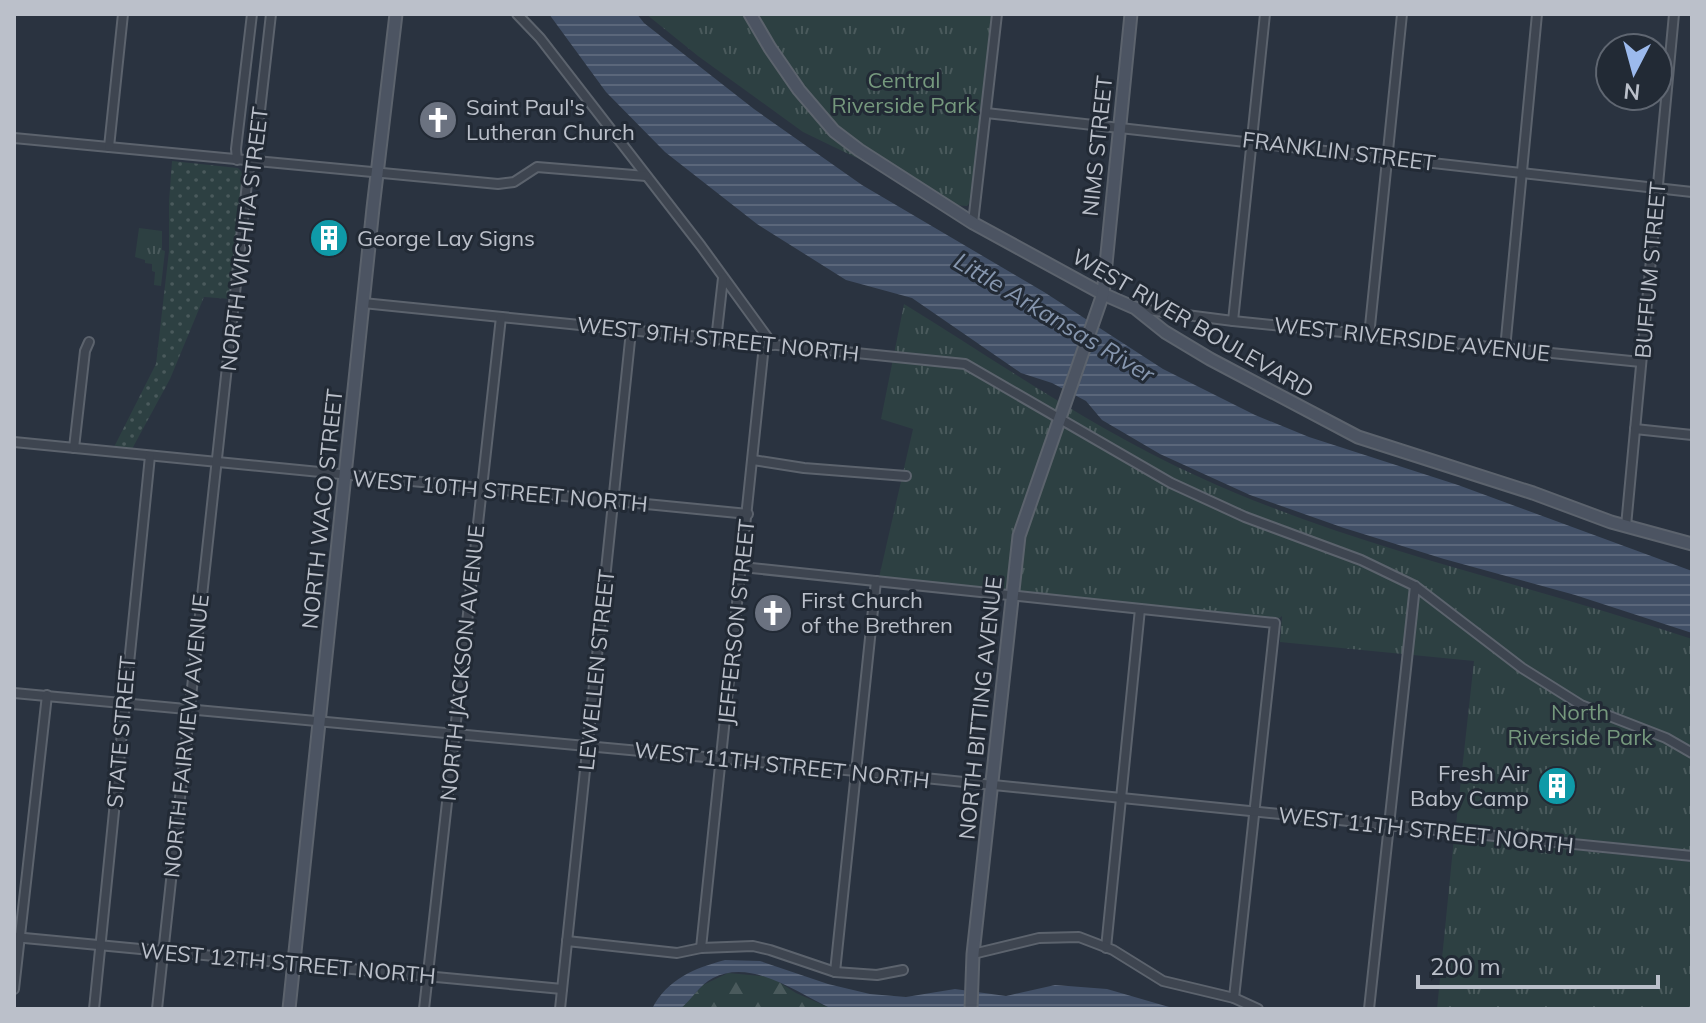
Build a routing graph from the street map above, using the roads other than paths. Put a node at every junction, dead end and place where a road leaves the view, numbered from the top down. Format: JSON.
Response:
{"nodes":[{"id":1,"x":123,"y":14,"type":"edge"},
{"id":2,"x":252,"y":14,"type":"edge"},
{"id":3,"x":271,"y":14,"type":"edge"},
{"id":4,"x":396,"y":14,"type":"edge"},
{"id":5,"x":517,"y":14,"type":"edge"},
{"id":6,"x":750,"y":14,"type":"edge"},
{"id":7,"x":997,"y":14,"type":"edge"},
{"id":8,"x":1131,"y":14,"type":"edge"},
{"id":9,"x":1265,"y":14,"type":"edge"},
{"id":10,"x":1402,"y":14,"type":"edge"},
{"id":11,"x":1537,"y":14,"type":"edge"},
{"id":12,"x":1674,"y":14,"type":"edge"},
{"id":13,"x":986,"y":113,"type":"junction"},
{"id":14,"x":1119,"y":127,"type":"junction"},
{"id":15,"x":14,"y":138,"type":"edge"},
{"id":16,"x":1252,"y":141,"type":"junction"},
{"id":17,"x":109,"y":147,"type":"junction"},
{"id":18,"x":1388,"y":157,"type":"junction"},
{"id":19,"x":237,"y":160,"type":"junction"},
{"id":20,"x":250,"y":162,"type":"junction"},
{"id":21,"x":1522,"y":173,"type":"junction"},
{"id":22,"x":377,"y":174,"type":"junction"},
{"id":23,"x":646,"y":176,"type":"junction"},
{"id":24,"x":1657,"y":188,"type":"junction"},
{"id":25,"x":1692,"y":192,"type":"edge"},
{"id":26,"x":973,"y":223,"type":"junction"},
{"id":27,"x":723,"y":277,"type":"junction"},
{"id":28,"x":1103,"y":294,"type":"junction"},
{"id":29,"x":363,"y":303,"type":"junction"},
{"id":30,"x":1135,"y":308,"type":"junction"},
{"id":31,"x":501,"y":317,"type":"junction"},
{"id":32,"x":1233,"y":321,"type":"junction"},
{"id":33,"x":631,"y":331,"type":"junction"},
{"id":34,"x":1369,"y":336,"type":"junction"},
{"id":35,"x":716,"y":340,"type":"junction"},
{"id":36,"x":89,"y":342,"type":"dead end"},
{"id":37,"x":769,"y":345,"type":"junction"},
{"id":38,"x":1505,"y":349,"type":"junction"},
{"id":39,"x":1641,"y":362,"type":"junction"},
{"id":40,"x":1058,"y":418,"type":"junction"},
{"id":41,"x":1635,"y":429,"type":"junction"},
{"id":42,"x":1692,"y":435,"type":"edge"},
{"id":43,"x":14,"y":442,"type":"edge"},
{"id":44,"x":74,"y":448,"type":"junction"},
{"id":45,"x":150,"y":456,"type":"junction"},
{"id":46,"x":753,"y":460,"type":"junction"},
{"id":47,"x":216,"y":463,"type":"junction"},
{"id":48,"x":346,"y":476,"type":"junction"},
{"id":49,"x":906,"y":476,"type":"dead end"},
{"id":50,"x":481,"y":490,"type":"junction"},
{"id":51,"x":613,"y":502,"type":"junction"},
{"id":52,"x":748,"y":514,"type":"junction"},
{"id":53,"x":1626,"y":526,"type":"junction"},
{"id":54,"x":1692,"y":544,"type":"edge"},
{"id":55,"x":742,"y":567,"type":"junction"},
{"id":56,"x":876,"y":581,"type":"junction"},
{"id":57,"x":1415,"y":586,"type":"junction"},
{"id":58,"x":1012,"y":596,"type":"junction"},
{"id":59,"x":1140,"y":609,"type":"junction"},
{"id":60,"x":14,"y":693,"type":"edge"},
{"id":61,"x":47,"y":695,"type":"junction"},
{"id":62,"x":124,"y":702,"type":"junction"},
{"id":63,"x":189,"y":708,"type":"junction"},
{"id":64,"x":320,"y":720,"type":"junction"},
{"id":65,"x":454,"y":733,"type":"junction"},
{"id":66,"x":588,"y":745,"type":"junction"},
{"id":67,"x":1692,"y":753,"type":"edge"},
{"id":68,"x":721,"y":758,"type":"junction"},
{"id":69,"x":856,"y":771,"type":"junction"},
{"id":70,"x":991,"y":786,"type":"junction"},
{"id":71,"x":1121,"y":800,"type":"junction"},
{"id":72,"x":1253,"y":813,"type":"junction"},
{"id":73,"x":1389,"y":826,"type":"junction"},
{"id":74,"x":1692,"y":856,"type":"edge"},
{"id":75,"x":17,"y":937,"type":"edge"},
{"id":76,"x":567,"y":941,"type":"junction"},
{"id":77,"x":101,"y":946,"type":"junction"},
{"id":78,"x":701,"y":948,"type":"junction"},
{"id":79,"x":1106,"y":948,"type":"junction"},
{"id":80,"x":163,"y":952,"type":"junction"},
{"id":81,"x":973,"y":954,"type":"junction"},
{"id":82,"x":294,"y":964,"type":"junction"},
{"id":83,"x":903,"y":970,"type":"dead end"},
{"id":84,"x":835,"y":972,"type":"junction"},
{"id":85,"x":428,"y":977,"type":"junction"},
{"id":86,"x":14,"y":989,"type":"edge"},
{"id":87,"x":562,"y":989,"type":"junction"},
{"id":88,"x":1234,"y":998,"type":"junction"},
{"id":89,"x":94,"y":1009,"type":"edge"},
{"id":90,"x":157,"y":1009,"type":"edge"},
{"id":91,"x":289,"y":1009,"type":"edge"},
{"id":92,"x":424,"y":1009,"type":"edge"},
{"id":93,"x":560,"y":1009,"type":"edge"},
{"id":94,"x":971,"y":1009,"type":"edge"},
{"id":95,"x":1258,"y":1009,"type":"edge"},
{"id":96,"x":1369,"y":1009,"type":"edge"}],
"edges":[{"from":1,"to":17,"type":"street"},
{"from":2,"to":19,"type":"street","name":"NORTH WICHITA STREET"},
{"from":3,"to":20,"type":"street","name":"NORTH WICHITA STREET"},
{"from":4,"to":22,"type":"street","name":"NORTH WACO STREET"},
{"from":5,"to":23,"type":"street"},
{"from":6,"to":26,"type":"street","name":"WEST RIVER BOULEVARD"},
{"from":7,"to":13,"type":"street"},
{"from":8,"to":14,"type":"street","name":"NIMS STREET"},
{"from":9,"to":16,"type":"street"},
{"from":10,"to":18,"type":"street"},
{"from":11,"to":21,"type":"street"},
{"from":12,"to":24,"type":"street","name":"BUFFUM STREET"},
{"from":13,"to":14,"type":"street","name":"FRANKLIN STREET"},
{"from":13,"to":26,"type":"street"},
{"from":14,"to":16,"type":"street","name":"FRANKLIN STREET"},
{"from":14,"to":28,"type":"street","name":"NIMS STREET"},
{"from":15,"to":17,"type":"street"},
{"from":16,"to":18,"type":"street","name":"FRANKLIN STREET"},
{"from":16,"to":32,"type":"street"},
{"from":17,"to":19,"type":"street"},
{"from":18,"to":21,"type":"street","name":"FRANKLIN STREET"},
{"from":18,"to":34,"type":"street"},
{"from":19,"to":20,"type":"street"},
{"from":20,"to":22,"type":"street"},
{"from":20,"to":47,"type":"street","name":"NORTH WICHITA STREET"},
{"from":21,"to":24,"type":"street","name":"FRANKLIN STREET"},
{"from":21,"to":38,"type":"street"},
{"from":22,"to":23,"type":"street"},
{"from":22,"to":29,"type":"street","name":"NORTH WACO STREET"},
{"from":23,"to":27,"type":"street"},
{"from":24,"to":25,"type":"street","name":"FRANKLIN STREET"},
{"from":24,"to":39,"type":"street","name":"BUFFUM STREET"},
{"from":26,"to":28,"type":"street","name":"WEST RIVER BOULEVARD"},
{"from":27,"to":35,"type":"street"},
{"from":27,"to":37,"type":"street"},
{"from":28,"to":30,"type":"street","name":"WEST RIVER BOULEVARD"},
{"from":28,"to":40,"type":"street","name":"NIMS STREET"},
{"from":29,"to":31,"type":"street","name":"WEST 9TH STREET NORTH"},
{"from":29,"to":48,"type":"street","name":"NORTH WACO STREET"},
{"from":30,"to":32,"type":"street","name":"WEST RIVERSIDE AVENUE"},
{"from":30,"to":53,"type":"street","name":"WEST RIVER BOULEVARD"},
{"from":31,"to":33,"type":"street","name":"WEST 9TH STREET NORTH"},
{"from":31,"to":50,"type":"street","name":"NORTH JACKSON AVENUE"},
{"from":32,"to":34,"type":"street","name":"WEST RIVERSIDE AVENUE"},
{"from":33,"to":35,"type":"street","name":"WEST 9TH STREET NORTH"},
{"from":33,"to":51,"type":"street","name":"LEWELLEN STREET"},
{"from":34,"to":38,"type":"street","name":"WEST RIVERSIDE AVENUE"},
{"from":35,"to":37,"type":"street","name":"WEST 9TH STREET NORTH"},
{"from":36,"to":44,"type":"street"},
{"from":37,"to":40,"type":"street","name":"WEST 9TH STREET NORTH"},
{"from":37,"to":46,"type":"street","name":"JEFFERSON STREET"},
{"from":38,"to":39,"type":"street","name":"WEST RIVERSIDE AVENUE"},
{"from":39,"to":41,"type":"street","name":"BUFFUM STREET"},
{"from":40,"to":57,"type":"street","name":"WEST 9TH STREET NORTH"},
{"from":40,"to":58,"type":"street","name":"NORTH BITTING AVENUE"},
{"from":41,"to":42,"type":"street"},
{"from":41,"to":53,"type":"street","name":"BUFFUM STREET"},
{"from":43,"to":44,"type":"street","name":"WEST 10TH STREET NORTH"},
{"from":44,"to":45,"type":"street","name":"WEST 10TH STREET NORTH"},
{"from":45,"to":47,"type":"street","name":"WEST 10TH STREET NORTH"},
{"from":45,"to":62,"type":"street","name":"STATE STREET"},
{"from":46,"to":49,"type":"street"},
{"from":46,"to":52,"type":"street","name":"JEFFERSON STREET"},
{"from":47,"to":48,"type":"street","name":"WEST 10TH STREET NORTH"},
{"from":47,"to":63,"type":"street","name":"NORTH FAIRVIEW AVENUE"},
{"from":48,"to":50,"type":"street","name":"WEST 10TH STREET NORTH"},
{"from":48,"to":64,"type":"street","name":"NORTH WACO STREET"},
{"from":50,"to":51,"type":"street","name":"WEST 10TH STREET NORTH"},
{"from":50,"to":65,"type":"street","name":"NORTH JACKSON AVENUE"},
{"from":51,"to":52,"type":"street","name":"WEST 10TH STREET NORTH"},
{"from":51,"to":66,"type":"street","name":"LEWELLEN STREET"},
{"from":52,"to":55,"type":"street","name":"JEFFERSON STREET"},
{"from":53,"to":54,"type":"street","name":"WEST RIVER BOULEVARD"},
{"from":55,"to":56,"type":"street"},
{"from":55,"to":68,"type":"street","name":"JEFFERSON STREET"},
{"from":56,"to":58,"type":"street"},
{"from":56,"to":69,"type":"street"},
{"from":57,"to":67,"type":"street","name":"WEST 9TH STREET NORTH"},
{"from":57,"to":73,"type":"street"},
{"from":58,"to":59,"type":"street"},
{"from":58,"to":70,"type":"street","name":"NORTH BITTING AVENUE"},
{"from":59,"to":71,"type":"street"},
{"from":59,"to":72,"type":"street"},
{"from":60,"to":61,"type":"street","name":"WEST 11TH STREET NORTH"},
{"from":61,"to":62,"type":"street","name":"WEST 11TH STREET NORTH"},
{"from":61,"to":75,"type":"street"},
{"from":62,"to":63,"type":"street","name":"WEST 11TH STREET NORTH"},
{"from":62,"to":77,"type":"street","name":"STATE STREET"},
{"from":63,"to":64,"type":"street","name":"WEST 11TH STREET NORTH"},
{"from":63,"to":80,"type":"street","name":"NORTH FAIRVIEW AVENUE"},
{"from":64,"to":65,"type":"street","name":"WEST 11TH STREET NORTH"},
{"from":64,"to":82,"type":"street","name":"NORTH WACO STREET"},
{"from":65,"to":66,"type":"street","name":"WEST 11TH STREET NORTH"},
{"from":65,"to":85,"type":"street","name":"NORTH JACKSON AVENUE"},
{"from":66,"to":68,"type":"street","name":"WEST 11TH STREET NORTH"},
{"from":66,"to":76,"type":"street","name":"LEWELLEN STREET"},
{"from":68,"to":69,"type":"street","name":"WEST 11TH STREET NORTH"},
{"from":68,"to":78,"type":"street","name":"JEFFERSON STREET"},
{"from":69,"to":70,"type":"street","name":"WEST 11TH STREET NORTH"},
{"from":69,"to":84,"type":"street"},
{"from":70,"to":71,"type":"street","name":"WEST 11TH STREET NORTH"},
{"from":70,"to":81,"type":"street","name":"NORTH BITTING AVENUE"},
{"from":71,"to":72,"type":"street","name":"WEST 11TH STREET NORTH"},
{"from":71,"to":79,"type":"street"},
{"from":72,"to":73,"type":"street","name":"WEST 11TH STREET NORTH"},
{"from":72,"to":88,"type":"street"},
{"from":73,"to":74,"type":"street","name":"WEST 11TH STREET NORTH"},
{"from":73,"to":96,"type":"street"},
{"from":75,"to":77,"type":"street","name":"WEST 12TH STREET NORTH"},
{"from":75,"to":86,"type":"street"},
{"from":76,"to":78,"type":"street"},
{"from":76,"to":87,"type":"street","name":"LEWELLEN STREET"},
{"from":77,"to":80,"type":"street","name":"WEST 12TH STREET NORTH"},
{"from":77,"to":89,"type":"street","name":"STATE STREET"},
{"from":78,"to":84,"type":"street"},
{"from":79,"to":81,"type":"street"},
{"from":79,"to":88,"type":"street"},
{"from":80,"to":82,"type":"street","name":"WEST 12TH STREET NORTH"},
{"from":80,"to":90,"type":"street","name":"NORTH FAIRVIEW AVENUE"},
{"from":81,"to":94,"type":"street","name":"NORTH BITTING AVENUE"},
{"from":82,"to":85,"type":"street","name":"WEST 12TH STREET NORTH"},
{"from":82,"to":91,"type":"street","name":"NORTH WACO STREET"},
{"from":83,"to":84,"type":"street"},
{"from":85,"to":87,"type":"street","name":"WEST 12TH STREET NORTH"},
{"from":85,"to":92,"type":"street","name":"NORTH JACKSON AVENUE"},
{"from":87,"to":93,"type":"street","name":"LEWELLEN STREET"},
{"from":88,"to":95,"type":"street"}]}
